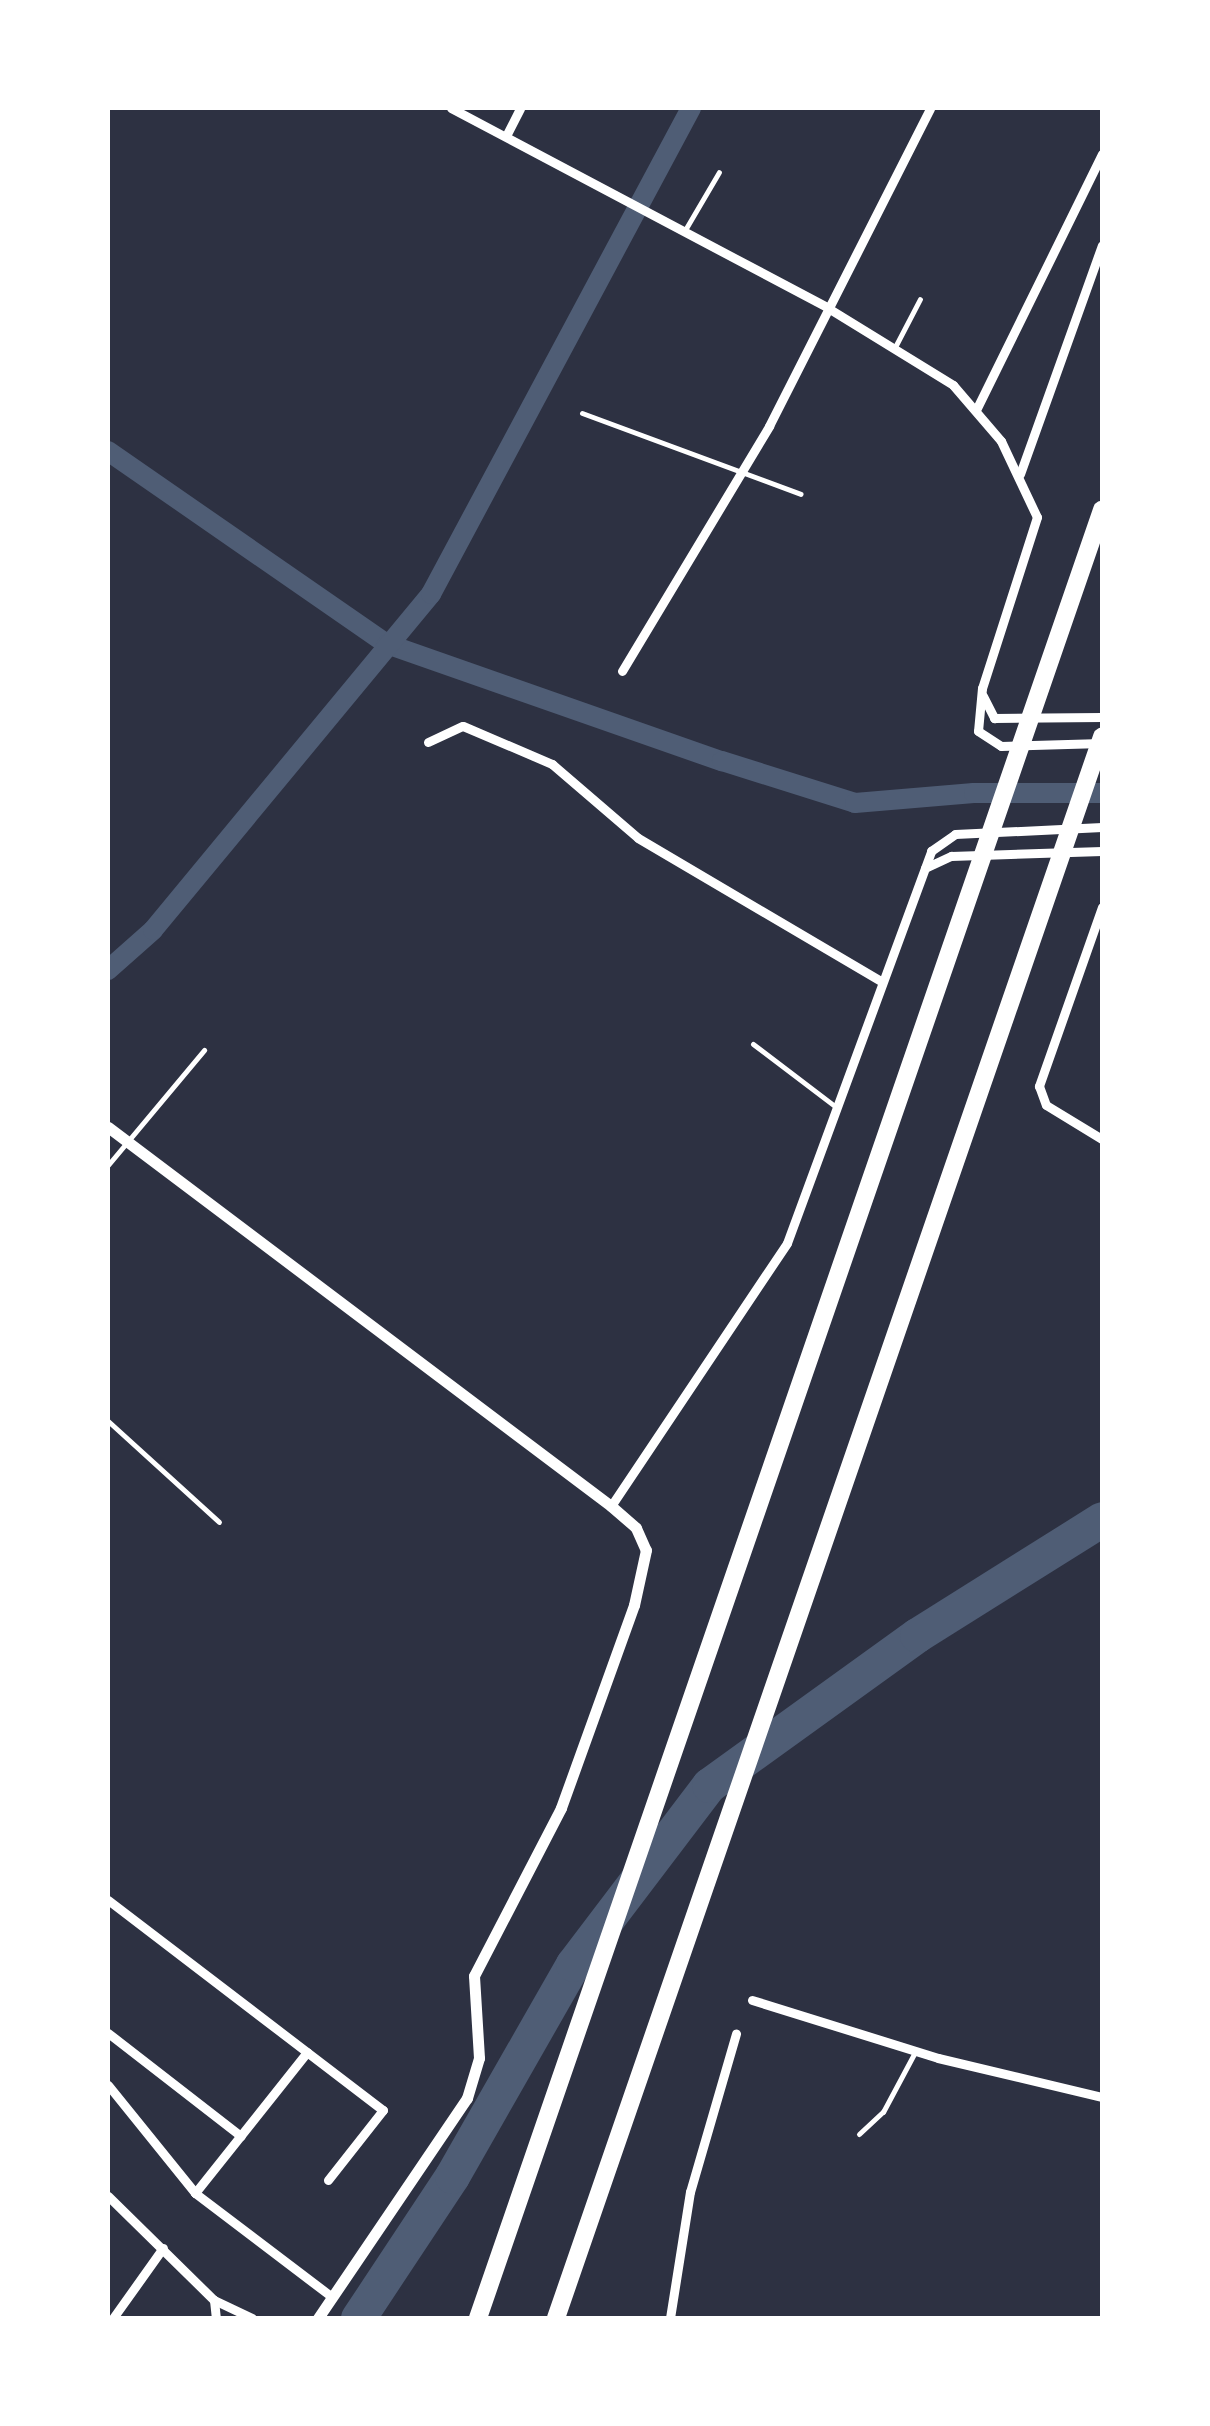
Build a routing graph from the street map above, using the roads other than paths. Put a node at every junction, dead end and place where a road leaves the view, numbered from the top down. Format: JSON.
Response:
{"nodes":[{"id":1,"x":451,"y":108,"type":"edge"},
{"id":2,"x":520,"y":108,"type":"edge"},
{"id":3,"x":930,"y":108,"type":"edge"},
{"id":4,"x":506,"y":136,"type":"junction"},
{"id":5,"x":1102,"y":154,"type":"edge"},
{"id":6,"x":719,"y":172,"type":"dead end"},
{"id":7,"x":684,"y":230,"type":"junction"},
{"id":8,"x":1102,"y":245,"type":"edge"},
{"id":9,"x":920,"y":299,"type":"dead end"},
{"id":10,"x":828,"y":308,"type":"junction"},
{"id":11,"x":895,"y":347,"type":"junction"},
{"id":12,"x":977,"y":408,"type":"junction"},
{"id":13,"x":582,"y":413,"type":"dead end"},
{"id":14,"x":742,"y":470,"type":"junction"},
{"id":15,"x":1020,"y":474,"type":"junction"},
{"id":16,"x":802,"y":494,"type":"dead end"},
{"id":17,"x":1102,"y":510,"type":"edge"},
{"id":18,"x":622,"y":671,"type":"dead end"},
{"id":19,"x":982,"y":688,"type":"junction"},
{"id":20,"x":1102,"y":717,"type":"edge"},
{"id":21,"x":1102,"y":740,"type":"edge"},
{"id":22,"x":428,"y":742,"type":"dead end"},
{"id":23,"x":1102,"y":827,"type":"edge"},
{"id":24,"x":1102,"y":851,"type":"edge"},
{"id":25,"x":917,"y":879,"type":"junction"},
{"id":26,"x":1102,"y":907,"type":"edge"},
{"id":27,"x":880,"y":981,"type":"junction"},
{"id":28,"x":753,"y":1044,"type":"dead end"},
{"id":29,"x":204,"y":1050,"type":"dead end"},
{"id":30,"x":836,"y":1107,"type":"junction"},
{"id":31,"x":1102,"y":1124,"type":"edge"},
{"id":32,"x":108,"y":1126,"type":"edge"},
{"id":33,"x":1099,"y":1137,"type":"edge"},
{"id":34,"x":129,"y":1142,"type":"junction"},
{"id":35,"x":108,"y":1165,"type":"edge"},
{"id":36,"x":108,"y":1420,"type":"edge"},
{"id":37,"x":611,"y":1506,"type":"junction"},
{"id":38,"x":219,"y":1522,"type":"dead end"},
{"id":39,"x":108,"y":1900,"type":"edge"},
{"id":40,"x":752,"y":2000,"type":"dead end"},
{"id":41,"x":108,"y":2033,"type":"edge"},
{"id":42,"x":736,"y":2034,"type":"dead end"},
{"id":43,"x":916,"y":2050,"type":"junction"},
{"id":44,"x":307,"y":2052,"type":"junction"},
{"id":45,"x":108,"y":2086,"type":"edge"},
{"id":46,"x":1102,"y":2096,"type":"edge"},
{"id":47,"x":858,"y":2134,"type":"dead end"},
{"id":48,"x":241,"y":2136,"type":"junction"},
{"id":49,"x":328,"y":2180,"type":"dead end"},
{"id":50,"x":196,"y":2193,"type":"junction"},
{"id":51,"x":108,"y":2196,"type":"edge"},
{"id":52,"x":162,"y":2248,"type":"junction"},
{"id":53,"x":332,"y":2297,"type":"junction"},
{"id":54,"x":214,"y":2300,"type":"junction"},
{"id":55,"x":238,"y":2307,"type":"junction"},
{"id":56,"x":113,"y":2318,"type":"edge"},
{"id":57,"x":216,"y":2318,"type":"edge"},
{"id":58,"x":229,"y":2318,"type":"edge"},
{"id":59,"x":252,"y":2318,"type":"edge"},
{"id":60,"x":318,"y":2318,"type":"edge"},
{"id":61,"x":478,"y":2318,"type":"edge"},
{"id":62,"x":555,"y":2318,"type":"edge"},
{"id":63,"x":670,"y":2318,"type":"edge"}],
"edges":[{"from":1,"to":4,"type":"street"},
{"from":2,"to":4,"type":"street"},
{"from":3,"to":10,"type":"street"},
{"from":4,"to":7,"type":"street"},
{"from":5,"to":12,"type":"street"},
{"from":6,"to":7,"type":"lane"},
{"from":7,"to":10,"type":"street"},
{"from":8,"to":15,"type":"street"},
{"from":9,"to":11,"type":"lane"},
{"from":10,"to":11,"type":"street"},
{"from":10,"to":14,"type":"street"},
{"from":11,"to":12,"type":"street"},
{"from":12,"to":15,"type":"street"},
{"from":13,"to":14,"type":"lane"},
{"from":14,"to":16,"type":"lane"},
{"from":14,"to":18,"type":"street"},
{"from":15,"to":19,"type":"street"},
{"from":17,"to":61,"type":"highway"},
{"from":19,"to":20,"type":"street"},
{"from":19,"to":21,"type":"street"},
{"from":21,"to":62,"type":"highway"},
{"from":22,"to":27,"type":"street"},
{"from":23,"to":25,"type":"street"},
{"from":24,"to":25,"type":"street"},
{"from":25,"to":27,"type":"street"},
{"from":26,"to":33,"type":"street"},
{"from":27,"to":30,"type":"street"},
{"from":28,"to":30,"type":"lane"},
{"from":29,"to":34,"type":"lane"},
{"from":30,"to":37,"type":"street"},
{"from":31,"to":33,"type":"lane"},
{"from":32,"to":34,"type":"street"},
{"from":34,"to":35,"type":"lane"},
{"from":34,"to":37,"type":"street"},
{"from":36,"to":38,"type":"lane"},
{"from":37,"to":53,"type":"street"},
{"from":39,"to":44,"type":"street"},
{"from":40,"to":43,"type":"street"},
{"from":41,"to":48,"type":"street"},
{"from":42,"to":63,"type":"street"},
{"from":43,"to":46,"type":"street"},
{"from":43,"to":47,"type":"lane"},
{"from":44,"to":48,"type":"street"},
{"from":44,"to":49,"type":"street"},
{"from":45,"to":50,"type":"street"},
{"from":48,"to":50,"type":"street"},
{"from":50,"to":53,"type":"street"},
{"from":51,"to":52,"type":"street"},
{"from":52,"to":54,"type":"street"},
{"from":52,"to":56,"type":"street"},
{"from":53,"to":60,"type":"street"},
{"from":54,"to":55,"type":"street"},
{"from":54,"to":57,"type":"street"},
{"from":55,"to":58,"type":"street"},
{"from":55,"to":59,"type":"street"}]}
